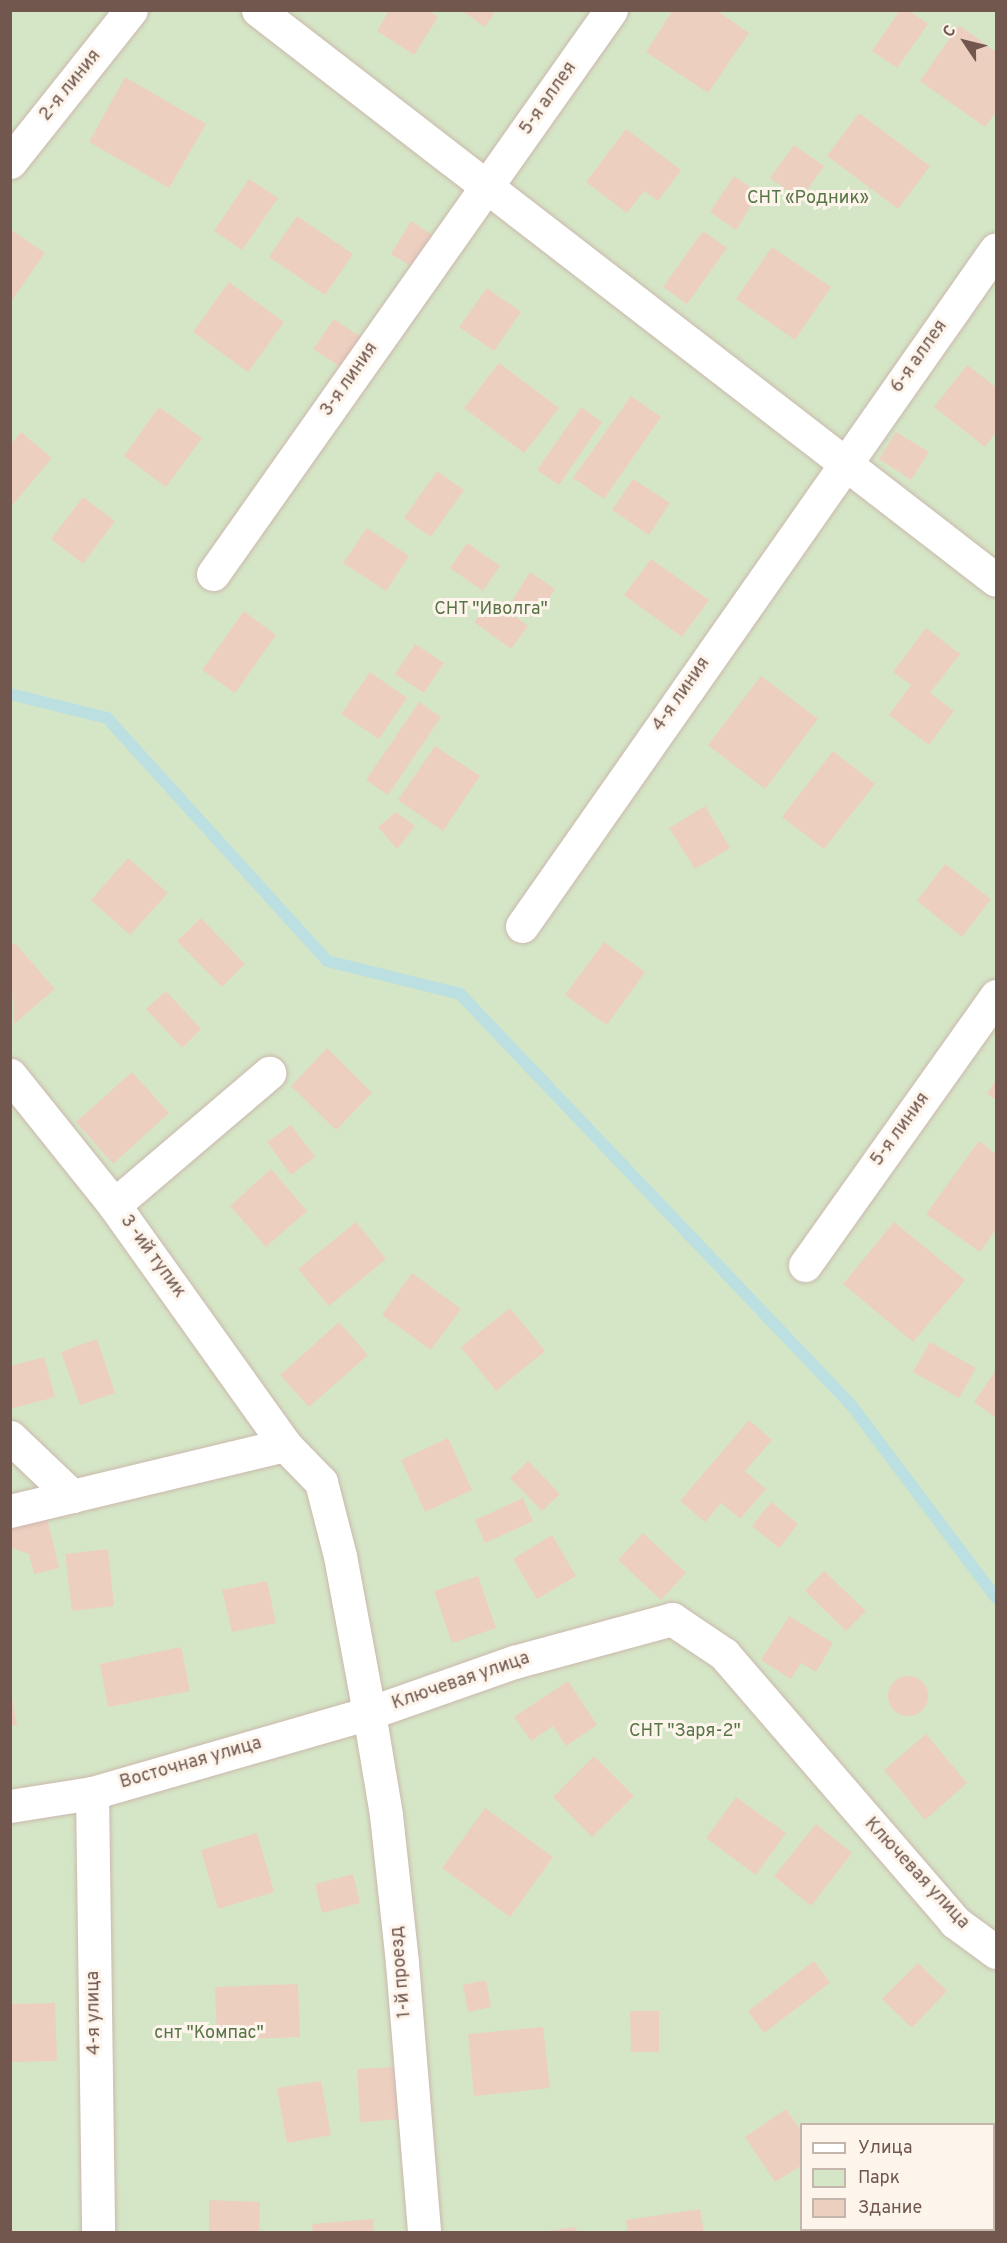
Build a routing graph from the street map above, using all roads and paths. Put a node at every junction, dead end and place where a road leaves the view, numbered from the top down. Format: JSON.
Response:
{"nodes":[{"id":1,"x":131,"y":10,"type":"edge"},
{"id":2,"x":258,"y":10,"type":"edge"},
{"id":3,"x":611,"y":10,"type":"edge"},
{"id":4,"x":10,"y":162,"type":"edge"},
{"id":5,"x":487,"y":187,"type":"junction"},
{"id":6,"x":996,"y":249,"type":"edge"},
{"id":7,"x":843,"y":465,"type":"junction"},
{"id":8,"x":213,"y":574,"type":"dead end"},
{"id":9,"x":996,"y":580,"type":"edge"},
{"id":10,"x":522,"y":926,"type":"dead end"},
{"id":11,"x":996,"y":996,"type":"edge"},
{"id":12,"x":269,"y":1073,"type":"dead end"},
{"id":13,"x":10,"y":1075,"type":"edge"},
{"id":14,"x":114,"y":1205,"type":"junction"},
{"id":15,"x":804,"y":1265,"type":"dead end"},
{"id":16,"x":10,"y":1437,"type":"edge"},
{"id":17,"x":285,"y":1445,"type":"junction"},
{"id":18,"x":72,"y":1496,"type":"junction"},
{"id":19,"x":10,"y":1511,"type":"edge"},
{"id":20,"x":369,"y":1713,"type":"junction"},
{"id":21,"x":92,"y":1793,"type":"junction"},
{"id":22,"x":10,"y":1806,"type":"edge"},
{"id":23,"x":996,"y":1952,"type":"edge"},
{"id":24,"x":98,"y":2232,"type":"edge"},
{"id":25,"x":424,"y":2232,"type":"edge"}],
"edges":[{"from":1,"to":4,"type":"street","name":"2-я линия"},
{"from":2,"to":5,"type":"street"},
{"from":3,"to":5,"type":"street","name":"5-я аллея"},
{"from":5,"to":7,"type":"street"},
{"from":5,"to":8,"type":"street","name":"3-я линия"},
{"from":6,"to":7,"type":"street","name":"6-я аллея"},
{"from":7,"to":9,"type":"street"},
{"from":7,"to":10,"type":"street","name":"4-я линия"},
{"from":11,"to":15,"type":"street","name":"5-я линия"},
{"from":12,"to":14,"type":"street"},
{"from":13,"to":14,"type":"street","name":"3 -ий тупик"},
{"from":14,"to":17,"type":"street","name":"3 -ий тупик"},
{"from":16,"to":18,"type":"street"},
{"from":17,"to":18,"type":"street"},
{"from":17,"to":20,"type":"street","name":"Ключевая улица"},
{"from":18,"to":19,"type":"street"},
{"from":20,"to":21,"type":"street","name":"Восточная улица"},
{"from":20,"to":23,"type":"street","name":"Ключевая улица"},
{"from":20,"to":25,"type":"street","name":"1-й проезд"},
{"from":21,"to":22,"type":"street","name":"Восточная улица"},
{"from":21,"to":24,"type":"street","name":"4-я улица"}]}
